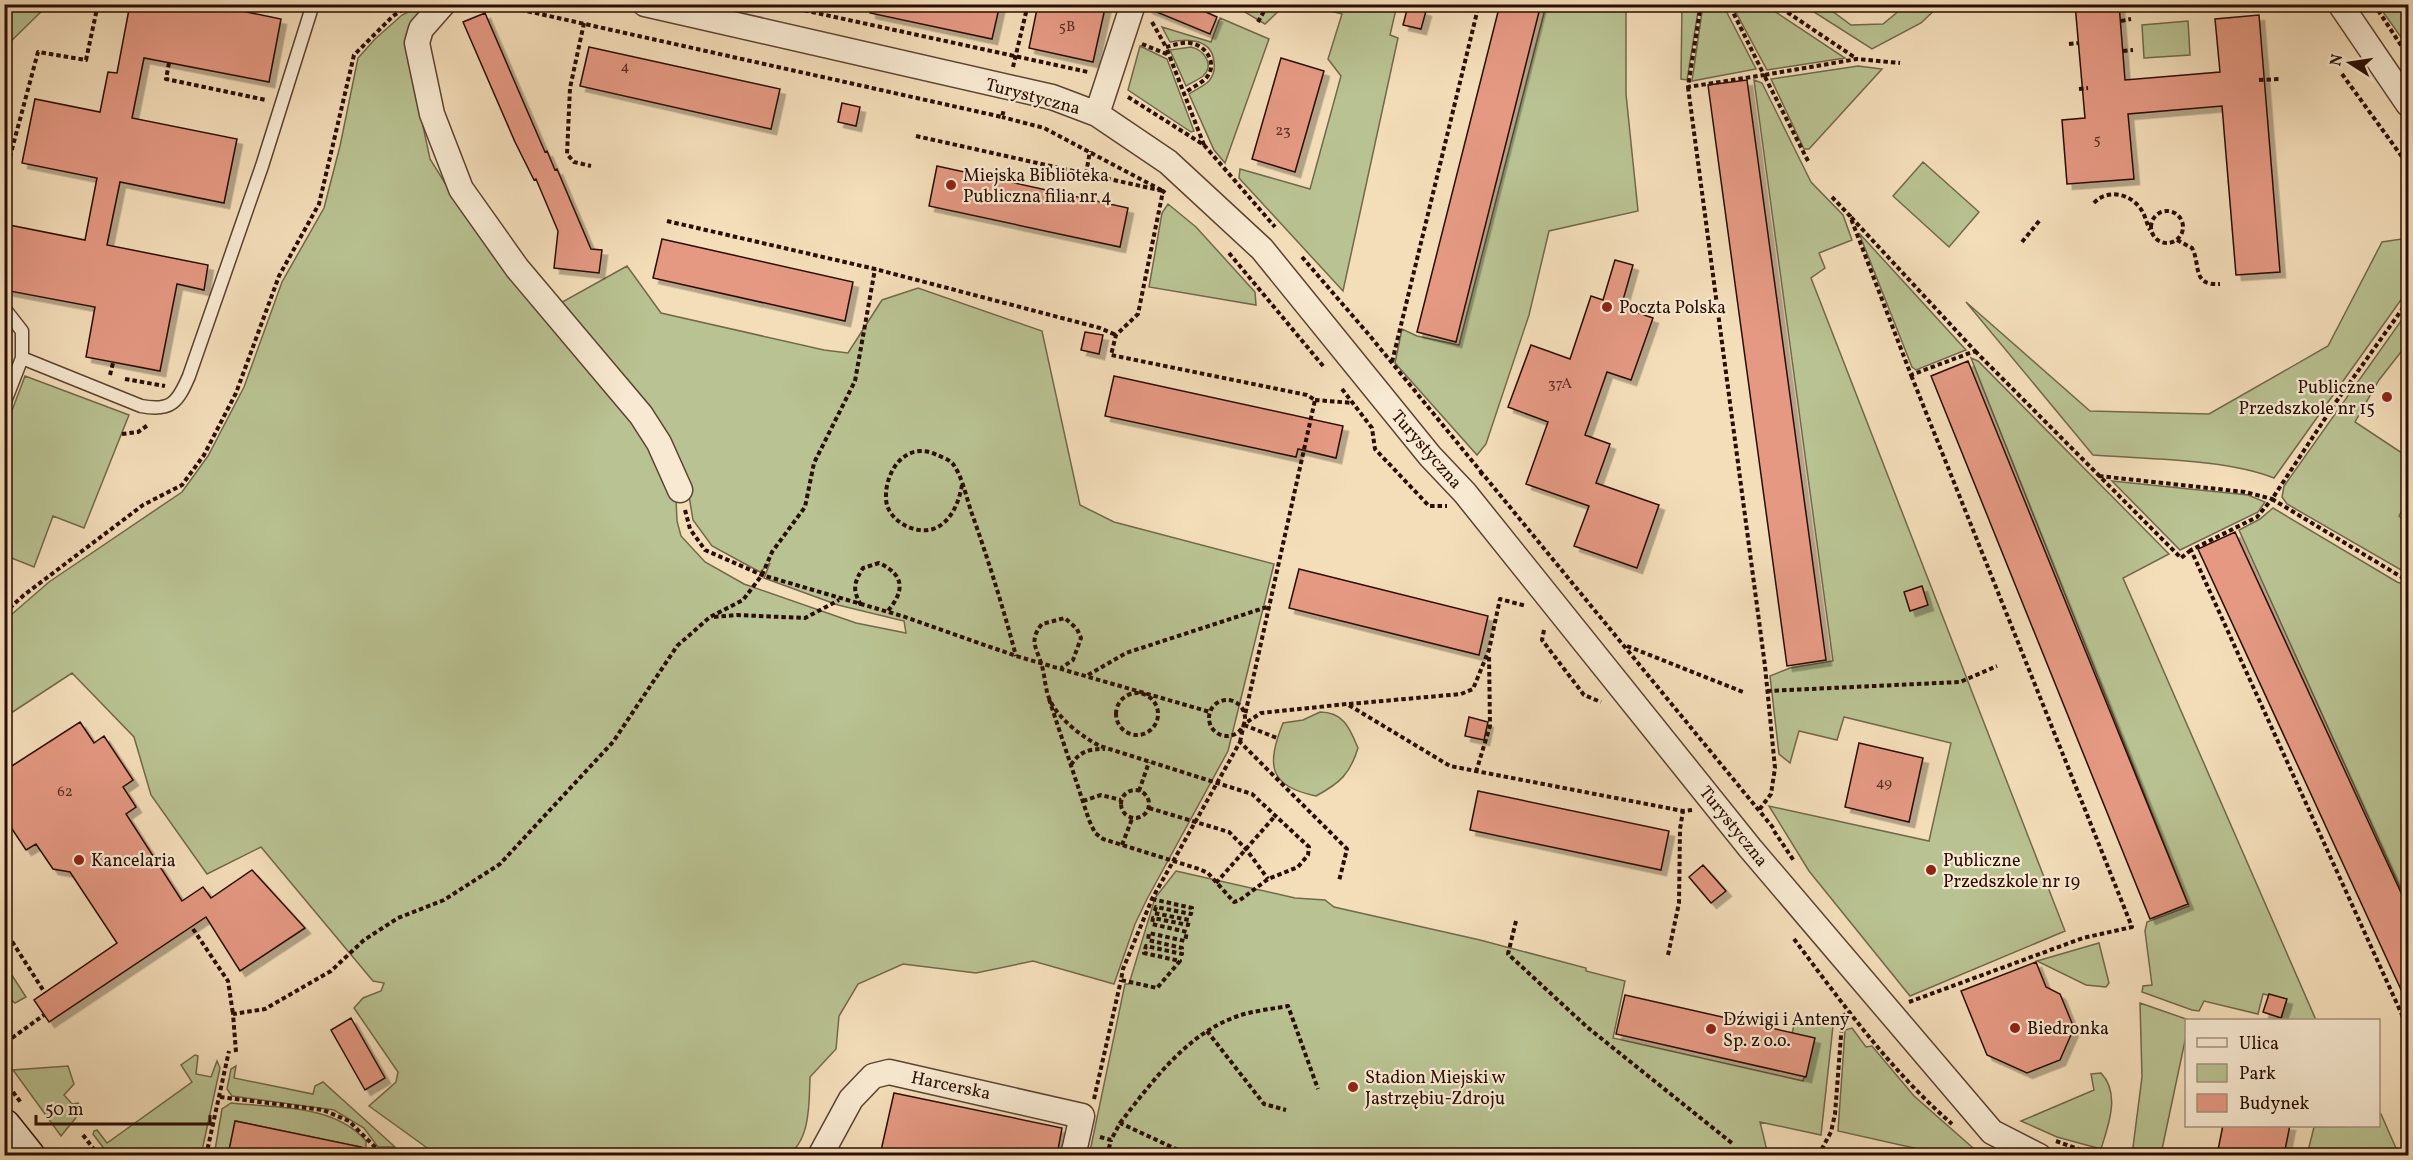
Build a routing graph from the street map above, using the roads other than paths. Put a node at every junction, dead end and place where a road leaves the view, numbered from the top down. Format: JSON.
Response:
{"nodes":[{"id":1,"x":313,"y":4,"type":"edge"},
{"id":2,"x":443,"y":4,"type":"edge"},
{"id":3,"x":645,"y":4,"type":"edge"},
{"id":4,"x":1133,"y":4,"type":"edge"},
{"id":5,"x":2340,"y":4,"type":"edge"},
{"id":6,"x":2409,"y":104,"type":"edge"},
{"id":7,"x":1097,"y":114,"type":"junction"},
{"id":8,"x":4,"y":308,"type":"edge"},
{"id":9,"x":22,"y":358,"type":"junction"},
{"id":10,"x":4,"y":405,"type":"edge"},
{"id":11,"x":680,"y":490,"type":"road end"},
{"id":12,"x":4,"y":1126,"type":"edge"},
{"id":13,"x":1078,"y":1135,"type":"edge"},
{"id":14,"x":28,"y":1155,"type":"edge"},
{"id":15,"x":820,"y":1155,"type":"edge"},
{"id":16,"x":2039,"y":1155,"type":"edge"}],
"edges":[{"from":1,"to":9,"type":"lane"},
{"from":2,"to":11,"type":"street"},
{"from":3,"to":7,"type":"street","name":"Turystyczna"},
{"from":4,"to":7,"type":"street"},
{"from":5,"to":6,"type":"street"},
{"from":7,"to":16,"type":"street","name":"Turystyczna"},
{"from":8,"to":9,"type":"lane"},
{"from":9,"to":10,"type":"lane"},
{"from":12,"to":14,"type":"main road"},
{"from":13,"to":15,"type":"street","name":"Harcerska"}]}
